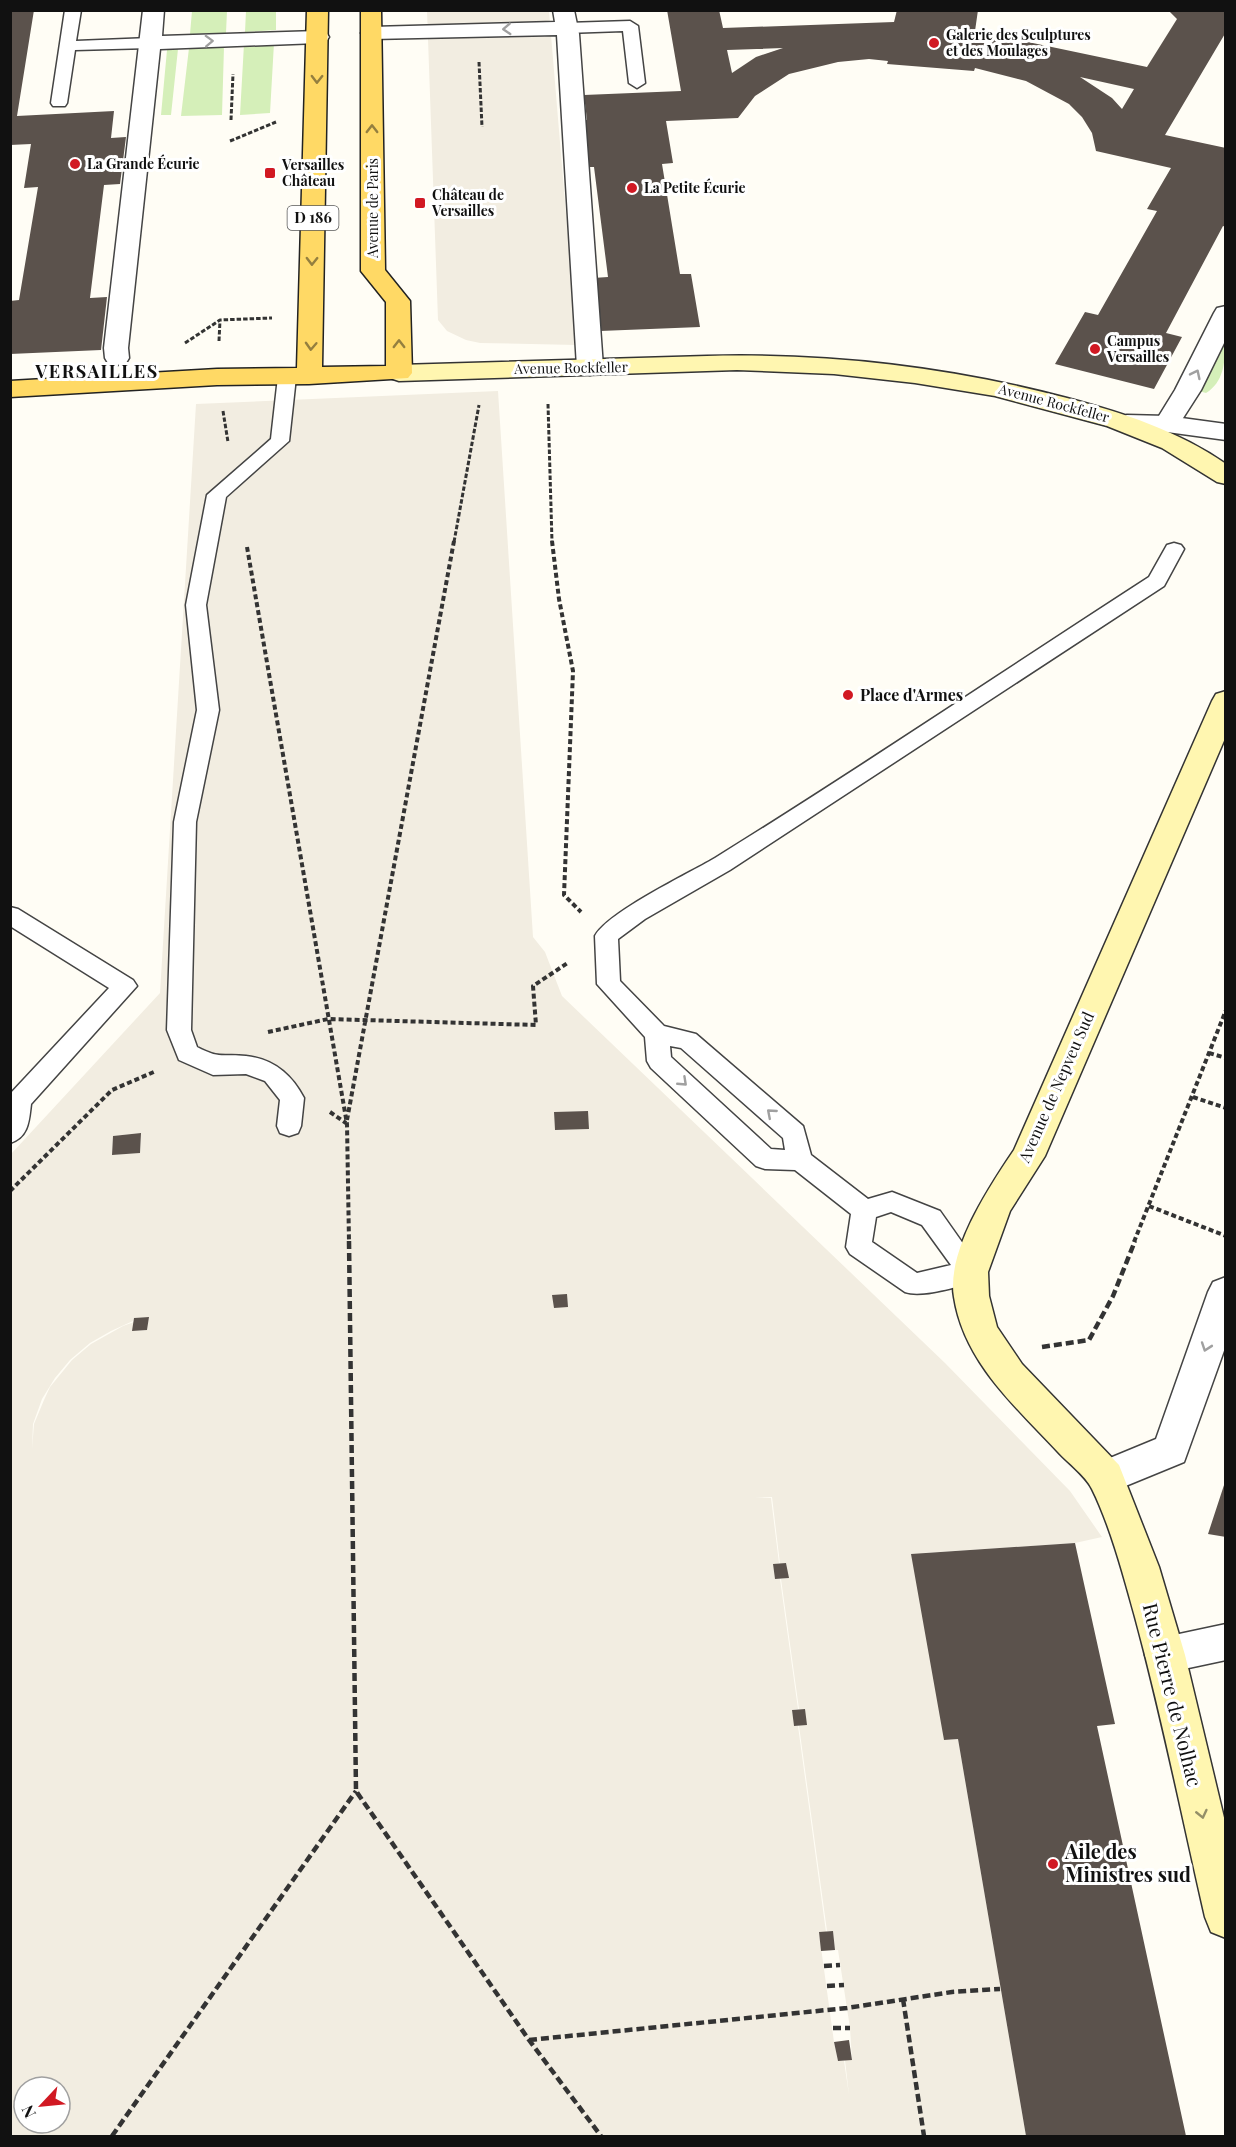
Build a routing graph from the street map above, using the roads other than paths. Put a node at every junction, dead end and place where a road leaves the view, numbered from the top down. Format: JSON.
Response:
{"nodes":[{"id":1,"x":73,"y":10,"type":"edge"},
{"id":2,"x":154,"y":10,"type":"edge"},
{"id":3,"x":318,"y":10,"type":"edge"},
{"id":4,"x":371,"y":10,"type":"edge"},
{"id":5,"x":630,"y":18,"type":"edge"},
{"id":6,"x":564,"y":19,"type":"edge"},
{"id":7,"x":372,"y":33,"type":"junction"},
{"id":8,"x":318,"y":37,"type":"junction"},
{"id":9,"x":150,"y":43,"type":"junction"},
{"id":10,"x":68,"y":46,"type":"junction"},
{"id":11,"x":637,"y":83,"type":"dead end"},
{"id":12,"x":59,"y":103,"type":"dead end"},
{"id":13,"x":1226,"y":313,"type":"edge"},
{"id":14,"x":117,"y":358,"type":"dead end"},
{"id":15,"x":590,"y":367,"type":"junction"},
{"id":16,"x":399,"y":373,"type":"junction"},
{"id":17,"x":298,"y":376,"type":"junction"},
{"id":18,"x":10,"y":389,"type":"edge"},
{"id":19,"x":1126,"y":423,"type":"junction"},
{"id":20,"x":1167,"y":424,"type":"junction"},
{"id":21,"x":1226,"y":432,"type":"edge"},
{"id":22,"x":1226,"y":476,"type":"edge"},
{"id":23,"x":1174,"y":549,"type":"dead end"},
{"id":24,"x":1226,"y":701,"type":"edge"},
{"id":25,"x":10,"y":915,"type":"edge"},
{"id":26,"x":657,"y":1034,"type":"junction"},
{"id":27,"x":15,"y":1102,"type":"edge"},
{"id":28,"x":289,"y":1126,"type":"dead end"},
{"id":29,"x":10,"y":1132,"type":"edge"},
{"id":30,"x":801,"y":1160,"type":"junction"},
{"id":31,"x":864,"y":1210,"type":"junction"},
{"id":32,"x":970,"y":1272,"type":"junction"},
{"id":33,"x":1226,"y":1292,"type":"edge"},
{"id":34,"x":1106,"y":1477,"type":"junction"},
{"id":35,"x":1226,"y":1642,"type":"edge"},
{"id":36,"x":1165,"y":1654,"type":"junction"},
{"id":37,"x":1226,"y":1917,"type":"edge"}],
"edges":[{"from":1,"to":10,"type":"lane"},
{"from":2,"to":9,"type":"street"},
{"from":3,"to":8,"type":"main road","number":"D 186"},
{"from":4,"to":7,"type":"main road","name":"Avenue de Paris"},
{"from":5,"to":6,"type":"lane"},
{"from":5,"to":11,"type":"lane"},
{"from":6,"to":7,"type":"street","one_way":true},
{"from":6,"to":15,"type":"street"},
{"from":16,"to":7,"type":"main road","name":"Avenue de Paris","one_way":true},
{"from":9,"to":8,"type":"street","one_way":true},
{"from":8,"to":17,"type":"main road","number":"D 186","one_way":true},
{"from":9,"to":10,"type":"lane"},
{"from":9,"to":14,"type":"street"},
{"from":10,"to":12,"type":"lane"},
{"from":20,"to":13,"type":"street","one_way":true},
{"from":15,"to":16,"type":"main road","name":"Avenue Rockfeller"},
{"from":15,"to":19,"type":"main road","name":"Avenue Rockfeller"},
{"from":16,"to":17,"type":"main road","name":"Avenue Rockfeller"},
{"from":17,"to":18,"type":"main road","name":"Avenue Rockfeller"},
{"from":17,"to":28,"type":"lane"},
{"from":19,"to":20,"type":"street"},
{"from":19,"to":22,"type":"main road"},
{"from":20,"to":21,"type":"street"},
{"from":23,"to":26,"type":"lane"},
{"from":24,"to":32,"type":"main road","name":"Avenue de Nepveu Sud"},
{"from":25,"to":27,"type":"lane"},
{"from":30,"to":26,"type":"lane","one_way":true},
{"from":26,"to":30,"type":"lane","one_way":true},
{"from":27,"to":29,"type":"lane"},
{"from":30,"to":31,"type":"lane"},
{"from":31,"to":32,"type":"lane"},
{"from":31,"to":32,"type":"lane"},
{"from":32,"to":34,"type":"main road","name":"Avenue de Nepveu Sud"},
{"from":33,"to":34,"type":"street","one_way":true},
{"from":34,"to":36,"type":"main road","name":"Rue Pierre de Nolhac"},
{"from":35,"to":36,"type":"street"},
{"from":36,"to":37,"type":"main road","name":"Rue Pierre de Nolhac","one_way":true}]}
